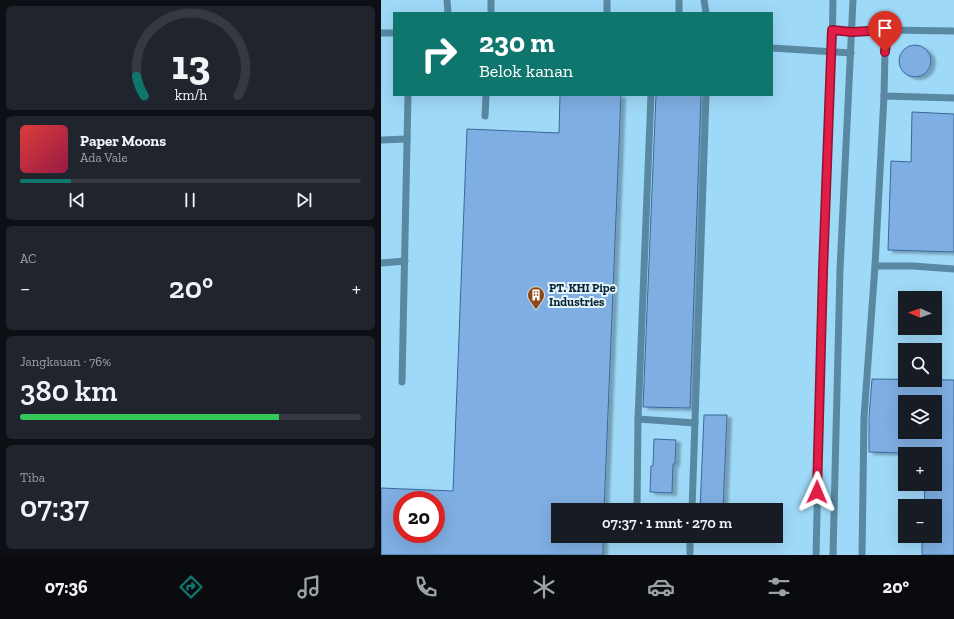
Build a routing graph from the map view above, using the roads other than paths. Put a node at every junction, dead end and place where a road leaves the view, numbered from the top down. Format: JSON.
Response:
{"nodes":[{"id":1,"x":447,"y":0,"type":"edge"},
{"id":2,"x":491,"y":0,"type":"edge"},
{"id":3,"x":607,"y":0,"type":"edge"},
{"id":4,"x":679,"y":0,"type":"edge"},
{"id":5,"x":704,"y":0,"type":"edge"},
{"id":6,"x":833,"y":0,"type":"edge"},
{"id":7,"x":853,"y":0,"type":"edge"},
{"id":8,"x":448,"y":12,"type":"edge"},
{"id":9,"x":491,"y":12,"type":"edge"},
{"id":10,"x":607,"y":12,"type":"edge"},
{"id":11,"x":679,"y":12,"type":"edge"},
{"id":12,"x":706,"y":12,"type":"edge"},
{"id":13,"x":832,"y":30,"type":"junction"},
{"id":14,"x":887,"y":30,"type":"junction"},
{"id":15,"x":954,"y":31,"type":"edge"},
{"id":16,"x":852,"y":32,"type":"junction"},
{"id":17,"x":381,"y":33,"type":"edge"},
{"id":18,"x":393,"y":33,"type":"edge"},
{"id":19,"x":773,"y":48,"type":"edge"},
{"id":20,"x":832,"y":53,"type":"junction"},
{"id":21,"x":851,"y":54,"type":"junction"},
{"id":22,"x":408,"y":96,"type":"edge"},
{"id":23,"x":487,"y":96,"type":"edge"},
{"id":24,"x":651,"y":96,"type":"edge"},
{"id":25,"x":706,"y":96,"type":"edge"},
{"id":26,"x":884,"y":96,"type":"junction"},
{"id":27,"x":954,"y":98,"type":"edge"},
{"id":28,"x":485,"y":116,"type":"dead end"},
{"id":29,"x":407,"y":139,"type":"junction"},
{"id":30,"x":381,"y":140,"type":"edge"},
{"id":31,"x":405,"y":261,"type":"junction"},
{"id":32,"x":381,"y":263,"type":"edge"},
{"id":33,"x":875,"y":266,"type":"junction"},
{"id":34,"x":954,"y":269,"type":"edge"},
{"id":35,"x":403,"y":382,"type":"dead end"},
{"id":36,"x":638,"y":419,"type":"junction"},
{"id":37,"x":695,"y":423,"type":"junction"},
{"id":38,"x":637,"y":503,"type":"edge"},
{"id":39,"x":691,"y":503,"type":"edge"},
{"id":40,"x":691,"y":543,"type":"edge"},
{"id":41,"x":690,"y":555,"type":"edge"},
{"id":42,"x":816,"y":555,"type":"edge"},
{"id":43,"x":833,"y":555,"type":"edge"},
{"id":44,"x":862,"y":555,"type":"edge"}],
"edges":[{"from":1,"to":8,"type":"lane"},
{"from":2,"to":9,"type":"lane"},
{"from":3,"to":10,"type":"lane"},
{"from":4,"to":11,"type":"lane"},
{"from":5,"to":12,"type":"lane"},
{"from":6,"to":13,"type":"lane"},
{"from":7,"to":16,"type":"lane"},
{"from":13,"to":16,"type":"lane"},
{"from":13,"to":20,"type":"lane"},
{"from":14,"to":15,"type":"lane"},
{"from":14,"to":16,"type":"lane"},
{"from":14,"to":26,"type":"lane"},
{"from":16,"to":21,"type":"lane"},
{"from":17,"to":18,"type":"lane"},
{"from":19,"to":20,"type":"lane"},
{"from":20,"to":21,"type":"lane"},
{"from":20,"to":42,"type":"lane"},
{"from":21,"to":43,"type":"lane"},
{"from":22,"to":29,"type":"lane"},
{"from":23,"to":28,"type":"lane"},
{"from":24,"to":36,"type":"lane"},
{"from":25,"to":37,"type":"lane"},
{"from":26,"to":27,"type":"lane"},
{"from":26,"to":33,"type":"lane"},
{"from":29,"to":30,"type":"lane"},
{"from":29,"to":31,"type":"lane"},
{"from":31,"to":32,"type":"lane"},
{"from":31,"to":35,"type":"lane"},
{"from":33,"to":34,"type":"lane"},
{"from":33,"to":44,"type":"lane"},
{"from":36,"to":37,"type":"lane"},
{"from":36,"to":38,"type":"lane"},
{"from":37,"to":39,"type":"lane"},
{"from":40,"to":41,"type":"lane"}]}
